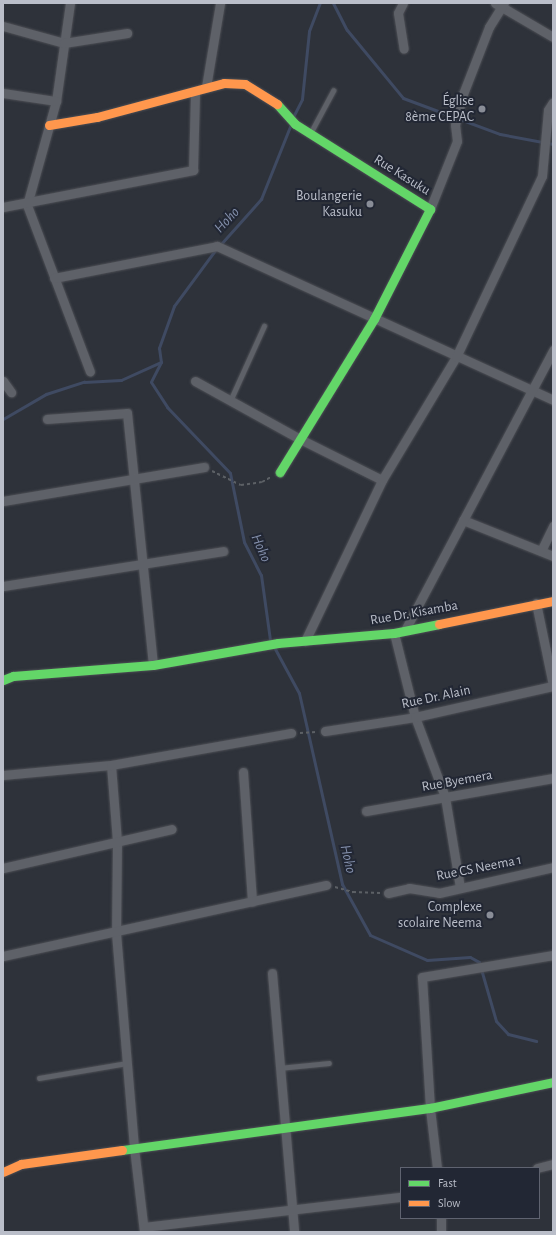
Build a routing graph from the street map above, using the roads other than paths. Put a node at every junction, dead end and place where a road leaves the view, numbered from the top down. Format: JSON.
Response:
{"nodes":[{"id":1,"x":70,"y":3,"type":"edge"},
{"id":2,"x":220,"y":3,"type":"edge"},
{"id":3,"x":403,"y":3,"type":"edge"},
{"id":4,"x":500,"y":4,"type":"edge"},
{"id":5,"x":3,"y":26,"type":"edge"},
{"id":6,"x":127,"y":33,"type":"dead end"},
{"id":7,"x":551,"y":36,"type":"edge"},
{"id":8,"x":64,"y":43,"type":"junction"},
{"id":9,"x":404,"y":49,"type":"dead end"},
{"id":10,"x":206,"y":88,"type":"junction"},
{"id":11,"x":195,"y":91,"type":"junction"},
{"id":12,"x":333,"y":91,"type":"dead end"},
{"id":13,"x":3,"y":93,"type":"edge"},
{"id":14,"x":56,"y":101,"type":"junction"},
{"id":15,"x":553,"y":102,"type":"edge"},
{"id":16,"x":49,"y":125,"type":"junction"},
{"id":17,"x":310,"y":133,"type":"junction"},
{"id":18,"x":27,"y":205,"type":"junction"},
{"id":19,"x":3,"y":207,"type":"edge"},
{"id":20,"x":430,"y":208,"type":"junction"},
{"id":21,"x":54,"y":278,"type":"junction"},
{"id":22,"x":374,"y":319,"type":"junction"},
{"id":23,"x":264,"y":326,"type":"dead end"},
{"id":24,"x":553,"y":350,"type":"edge"},
{"id":25,"x":456,"y":357,"type":"junction"},
{"id":26,"x":90,"y":372,"type":"dead end"},
{"id":27,"x":3,"y":381,"type":"edge"},
{"id":28,"x":195,"y":381,"type":"dead end"},
{"id":29,"x":532,"y":390,"type":"junction"},
{"id":30,"x":11,"y":392,"type":"dead end"},
{"id":31,"x":231,"y":399,"type":"junction"},
{"id":32,"x":553,"y":400,"type":"edge"},
{"id":33,"x":47,"y":419,"type":"dead end"},
{"id":34,"x":302,"y":440,"type":"junction"},
{"id":35,"x":204,"y":467,"type":"road end"},
{"id":36,"x":280,"y":472,"type":"road end"},
{"id":37,"x":134,"y":478,"type":"junction"},
{"id":38,"x":382,"y":480,"type":"junction"},
{"id":39,"x":3,"y":501,"type":"edge"},
{"id":40,"x":464,"y":520,"type":"junction"},
{"id":41,"x":553,"y":526,"type":"edge"},
{"id":42,"x":223,"y":551,"type":"dead end"},
{"id":43,"x":541,"y":551,"type":"junction"},
{"id":44,"x":553,"y":556,"type":"edge"},
{"id":45,"x":142,"y":565,"type":"junction"},
{"id":46,"x":3,"y":586,"type":"edge"},
{"id":47,"x":553,"y":601,"type":"edge"},
{"id":48,"x":536,"y":603,"type":"junction"},
{"id":49,"x":405,"y":630,"type":"junction"},
{"id":50,"x":394,"y":633,"type":"junction"},
{"id":51,"x":305,"y":641,"type":"junction"},
{"id":52,"x":153,"y":666,"type":"junction"},
{"id":53,"x":3,"y":680,"type":"edge"},
{"id":54,"x":553,"y":685,"type":"edge"},
{"id":55,"x":415,"y":717,"type":"junction"},
{"id":56,"x":325,"y":730,"type":"dead end"},
{"id":57,"x":291,"y":733,"type":"dead end"},
{"id":58,"x":111,"y":765,"type":"junction"},
{"id":59,"x":243,"y":772,"type":"dead end"},
{"id":60,"x":3,"y":776,"type":"edge"},
{"id":61,"x":553,"y":778,"type":"edge"},
{"id":62,"x":445,"y":797,"type":"junction"},
{"id":63,"x":366,"y":811,"type":"dead end"},
{"id":64,"x":172,"y":829,"type":"dead end"},
{"id":65,"x":117,"y":842,"type":"junction"},
{"id":66,"x":553,"y":867,"type":"edge"},
{"id":67,"x":3,"y":868,"type":"edge"},
{"id":68,"x":326,"y":885,"type":"dead end"},
{"id":69,"x":460,"y":888,"type":"junction"},
{"id":70,"x":388,"y":893,"type":"road end"},
{"id":71,"x":252,"y":902,"type":"junction"},
{"id":72,"x":116,"y":933,"type":"junction"},
{"id":73,"x":553,"y":955,"type":"edge"},
{"id":74,"x":3,"y":956,"type":"edge"},
{"id":75,"x":272,"y":973,"type":"dead end"},
{"id":76,"x":127,"y":1063,"type":"junction"},
{"id":77,"x":329,"y":1063,"type":"dead end"},
{"id":78,"x":279,"y":1068,"type":"junction"},
{"id":79,"x":39,"y":1078,"type":"dead end"},
{"id":80,"x":553,"y":1082,"type":"edge"},
{"id":81,"x":430,"y":1108,"type":"junction"},
{"id":82,"x":285,"y":1129,"type":"junction"},
{"id":83,"x":134,"y":1148,"type":"junction"},
{"id":84,"x":553,"y":1164,"type":"edge"},
{"id":85,"x":436,"y":1167,"type":"edge"},
{"id":86,"x":540,"y":1167,"type":"edge"},
{"id":87,"x":3,"y":1172,"type":"edge"},
{"id":88,"x":400,"y":1197,"type":"edge"},
{"id":89,"x":292,"y":1210,"type":"junction"},
{"id":90,"x":441,"y":1219,"type":"edge"},
{"id":91,"x":144,"y":1230,"type":"edge"},
{"id":92,"x":294,"y":1232,"type":"edge"},
{"id":93,"x":441,"y":1232,"type":"edge"}],
"edges":[{"from":1,"to":8,"type":"street"},
{"from":2,"to":10,"type":"street"},
{"from":3,"to":9,"type":"street"},
{"from":4,"to":7,"type":"street"},
{"from":4,"to":20,"type":"street"},
{"from":5,"to":8,"type":"street"},
{"from":6,"to":8,"type":"street"},
{"from":8,"to":14,"type":"street"},
{"from":10,"to":11,"type":"street","name":"Rue Kasuku"},
{"from":10,"to":17,"type":"street","name":"Rue Kasuku"},
{"from":11,"to":16,"type":"street","name":"Rue Kasuku"},
{"from":11,"to":18,"type":"street"},
{"from":12,"to":17,"type":"lane"},
{"from":13,"to":14,"type":"street"},
{"from":14,"to":16,"type":"street"},
{"from":15,"to":25,"type":"street"},
{"from":16,"to":18,"type":"street"},
{"from":17,"to":20,"type":"street","name":"Rue Kasuku"},
{"from":18,"to":19,"type":"street"},
{"from":18,"to":21,"type":"street"},
{"from":20,"to":22,"type":"street","name":"Rue Kasuku"},
{"from":21,"to":22,"type":"street"},
{"from":21,"to":26,"type":"street"},
{"from":22,"to":25,"type":"street"},
{"from":22,"to":34,"type":"street","name":"Rue Kasuku"},
{"from":23,"to":31,"type":"lane"},
{"from":24,"to":29,"type":"street"},
{"from":25,"to":29,"type":"street"},
{"from":25,"to":38,"type":"street"},
{"from":27,"to":30,"type":"street"},
{"from":28,"to":31,"type":"street"},
{"from":29,"to":32,"type":"street"},
{"from":29,"to":40,"type":"street"},
{"from":31,"to":34,"type":"street"},
{"from":33,"to":37,"type":"street"},
{"from":34,"to":36,"type":"street","name":"Rue Kasuku"},
{"from":34,"to":38,"type":"street"},
{"from":35,"to":37,"type":"street"},
{"from":37,"to":39,"type":"street"},
{"from":37,"to":45,"type":"street"},
{"from":38,"to":51,"type":"street"},
{"from":40,"to":43,"type":"street"},
{"from":40,"to":49,"type":"street"},
{"from":41,"to":43,"type":"street"},
{"from":42,"to":45,"type":"street"},
{"from":43,"to":44,"type":"street"},
{"from":45,"to":46,"type":"street"},
{"from":45,"to":52,"type":"street"},
{"from":47,"to":48,"type":"street","name":"Rue Dr. Kisamba"},
{"from":48,"to":49,"type":"street","name":"Rue Dr. Kisamba"},
{"from":48,"to":54,"type":"street"},
{"from":49,"to":50,"type":"street","name":"Rue Dr. Kisamba"},
{"from":50,"to":51,"type":"street","name":"Rue Dr. Kisamba"},
{"from":50,"to":55,"type":"street"},
{"from":51,"to":52,"type":"street","name":"Rue Dr. Kisamba"},
{"from":52,"to":53,"type":"street","name":"Rue Dr. Kisamba"},
{"from":54,"to":55,"type":"street","name":"Rue Dr. Alain"},
{"from":55,"to":56,"type":"street","name":"Rue Dr. Alain"},
{"from":55,"to":62,"type":"street"},
{"from":57,"to":58,"type":"street"},
{"from":58,"to":60,"type":"street"},
{"from":58,"to":65,"type":"street"},
{"from":59,"to":71,"type":"street"},
{"from":61,"to":62,"type":"street","name":"Rue Byemera"},
{"from":62,"to":63,"type":"street","name":"Rue Byemera"},
{"from":62,"to":69,"type":"street"},
{"from":64,"to":65,"type":"street"},
{"from":65,"to":67,"type":"street"},
{"from":65,"to":72,"type":"street"},
{"from":66,"to":69,"type":"street","name":"Rue CS Neema 1"},
{"from":68,"to":71,"type":"street"},
{"from":69,"to":70,"type":"street","name":"Rue CS Neema 1"},
{"from":71,"to":72,"type":"street"},
{"from":72,"to":74,"type":"street"},
{"from":72,"to":76,"type":"street"},
{"from":73,"to":81,"type":"street"},
{"from":75,"to":78,"type":"street"},
{"from":76,"to":79,"type":"lane"},
{"from":76,"to":83,"type":"street"},
{"from":77,"to":78,"type":"lane"},
{"from":78,"to":82,"type":"street"},
{"from":80,"to":81,"type":"street"},
{"from":81,"to":82,"type":"street"},
{"from":81,"to":85,"type":"street"},
{"from":82,"to":83,"type":"street"},
{"from":82,"to":89,"type":"street"},
{"from":83,"to":87,"type":"street"},
{"from":83,"to":91,"type":"street"},
{"from":84,"to":86,"type":"street"},
{"from":88,"to":89,"type":"street"},
{"from":89,"to":91,"type":"street"},
{"from":89,"to":92,"type":"street"},
{"from":90,"to":93,"type":"street"}]}
